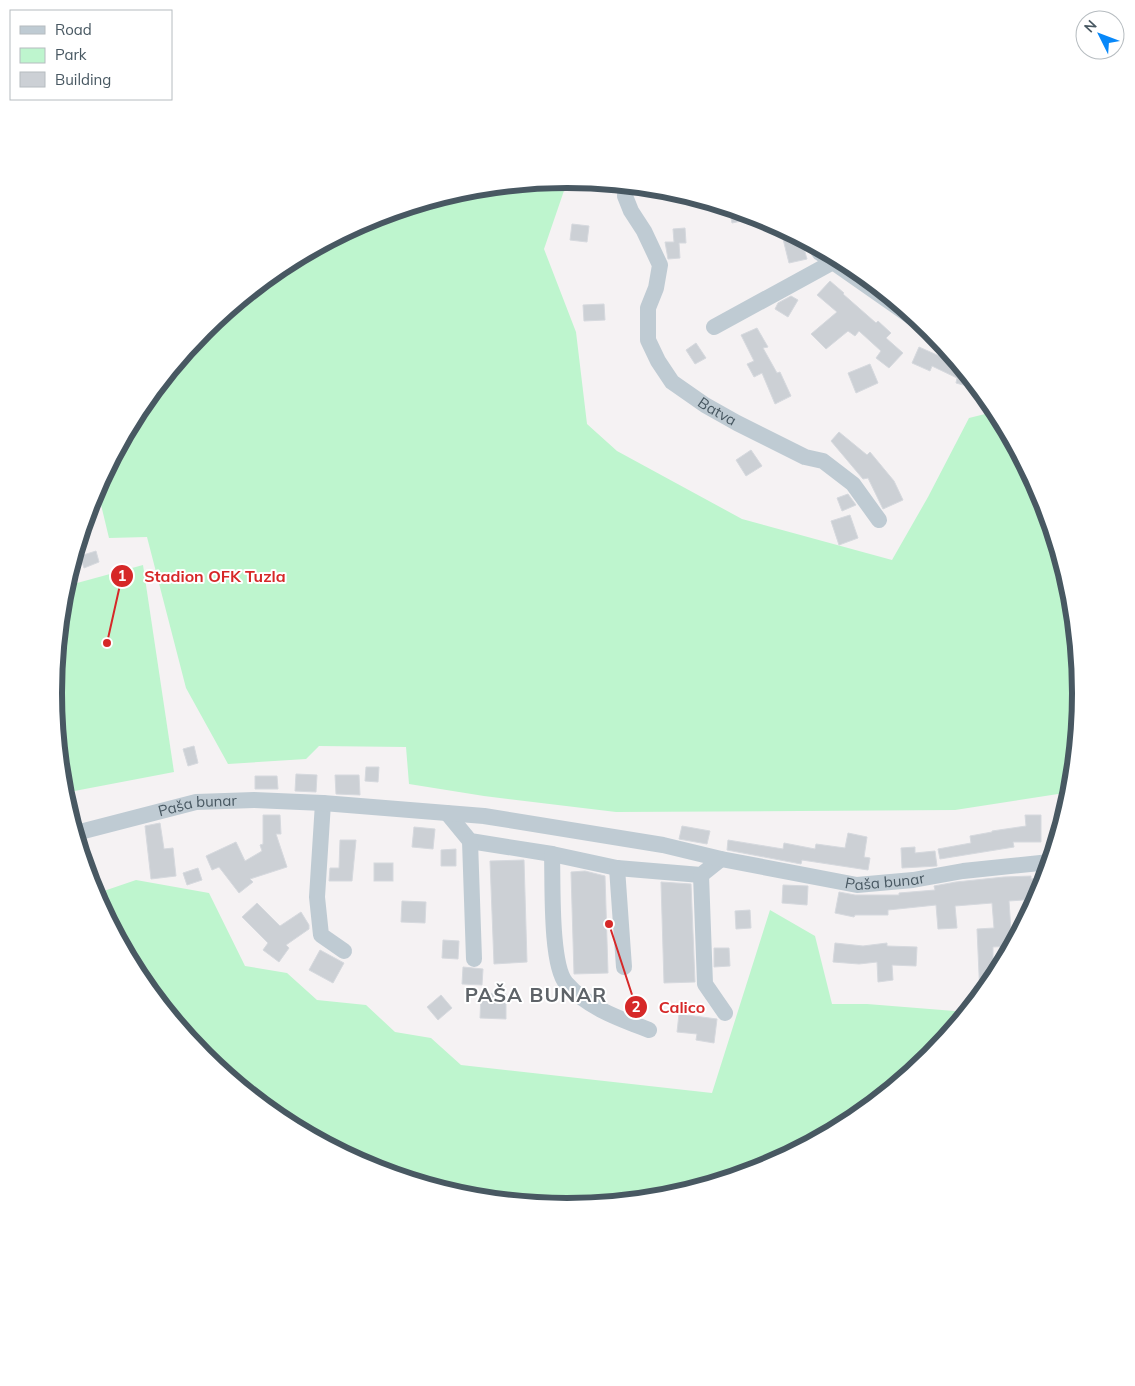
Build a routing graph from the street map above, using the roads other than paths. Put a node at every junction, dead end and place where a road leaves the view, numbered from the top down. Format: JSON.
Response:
{"nodes":[{"id":1,"x":625,"y":191,"type":"edge"},
{"id":2,"x":831,"y":263,"type":"edge"},
{"id":3,"x":714,"y":327,"type":"dead end"},
{"id":4,"x":879,"y":520,"type":"dead end"},
{"id":5,"x":323,"y":803,"type":"junction"},
{"id":6,"x":447,"y":813,"type":"junction"},
{"id":7,"x":82,"y":831,"type":"edge"},
{"id":8,"x":470,"y":841,"type":"junction"},
{"id":9,"x":552,"y":854,"type":"junction"},
{"id":10,"x":721,"y":860,"type":"junction"},
{"id":11,"x":1043,"y":863,"type":"edge"},
{"id":12,"x":616,"y":868,"type":"junction"},
{"id":13,"x":701,"y":875,"type":"junction"},
{"id":14,"x":344,"y":951,"type":"dead end"},
{"id":15,"x":474,"y":959,"type":"dead end"},
{"id":16,"x":624,"y":968,"type":"dead end"},
{"id":17,"x":725,"y":1013,"type":"dead end"},
{"id":18,"x":648,"y":1030,"type":"dead end"}],
"edges":[{"from":1,"to":4,"type":"street","name":"Batva"},
{"from":2,"to":3,"type":"street"},
{"from":5,"to":6,"type":"street","name":"Paša bunar"},
{"from":5,"to":7,"type":"street","name":"Paša bunar"},
{"from":5,"to":14,"type":"street"},
{"from":6,"to":8,"type":"street"},
{"from":6,"to":10,"type":"street","name":"Paša bunar"},
{"from":8,"to":9,"type":"street"},
{"from":8,"to":15,"type":"street"},
{"from":9,"to":12,"type":"street"},
{"from":9,"to":18,"type":"street"},
{"from":10,"to":11,"type":"street","name":"Paša bunar"},
{"from":10,"to":13,"type":"street"},
{"from":12,"to":13,"type":"street"},
{"from":12,"to":16,"type":"street"},
{"from":13,"to":17,"type":"street"}]}
